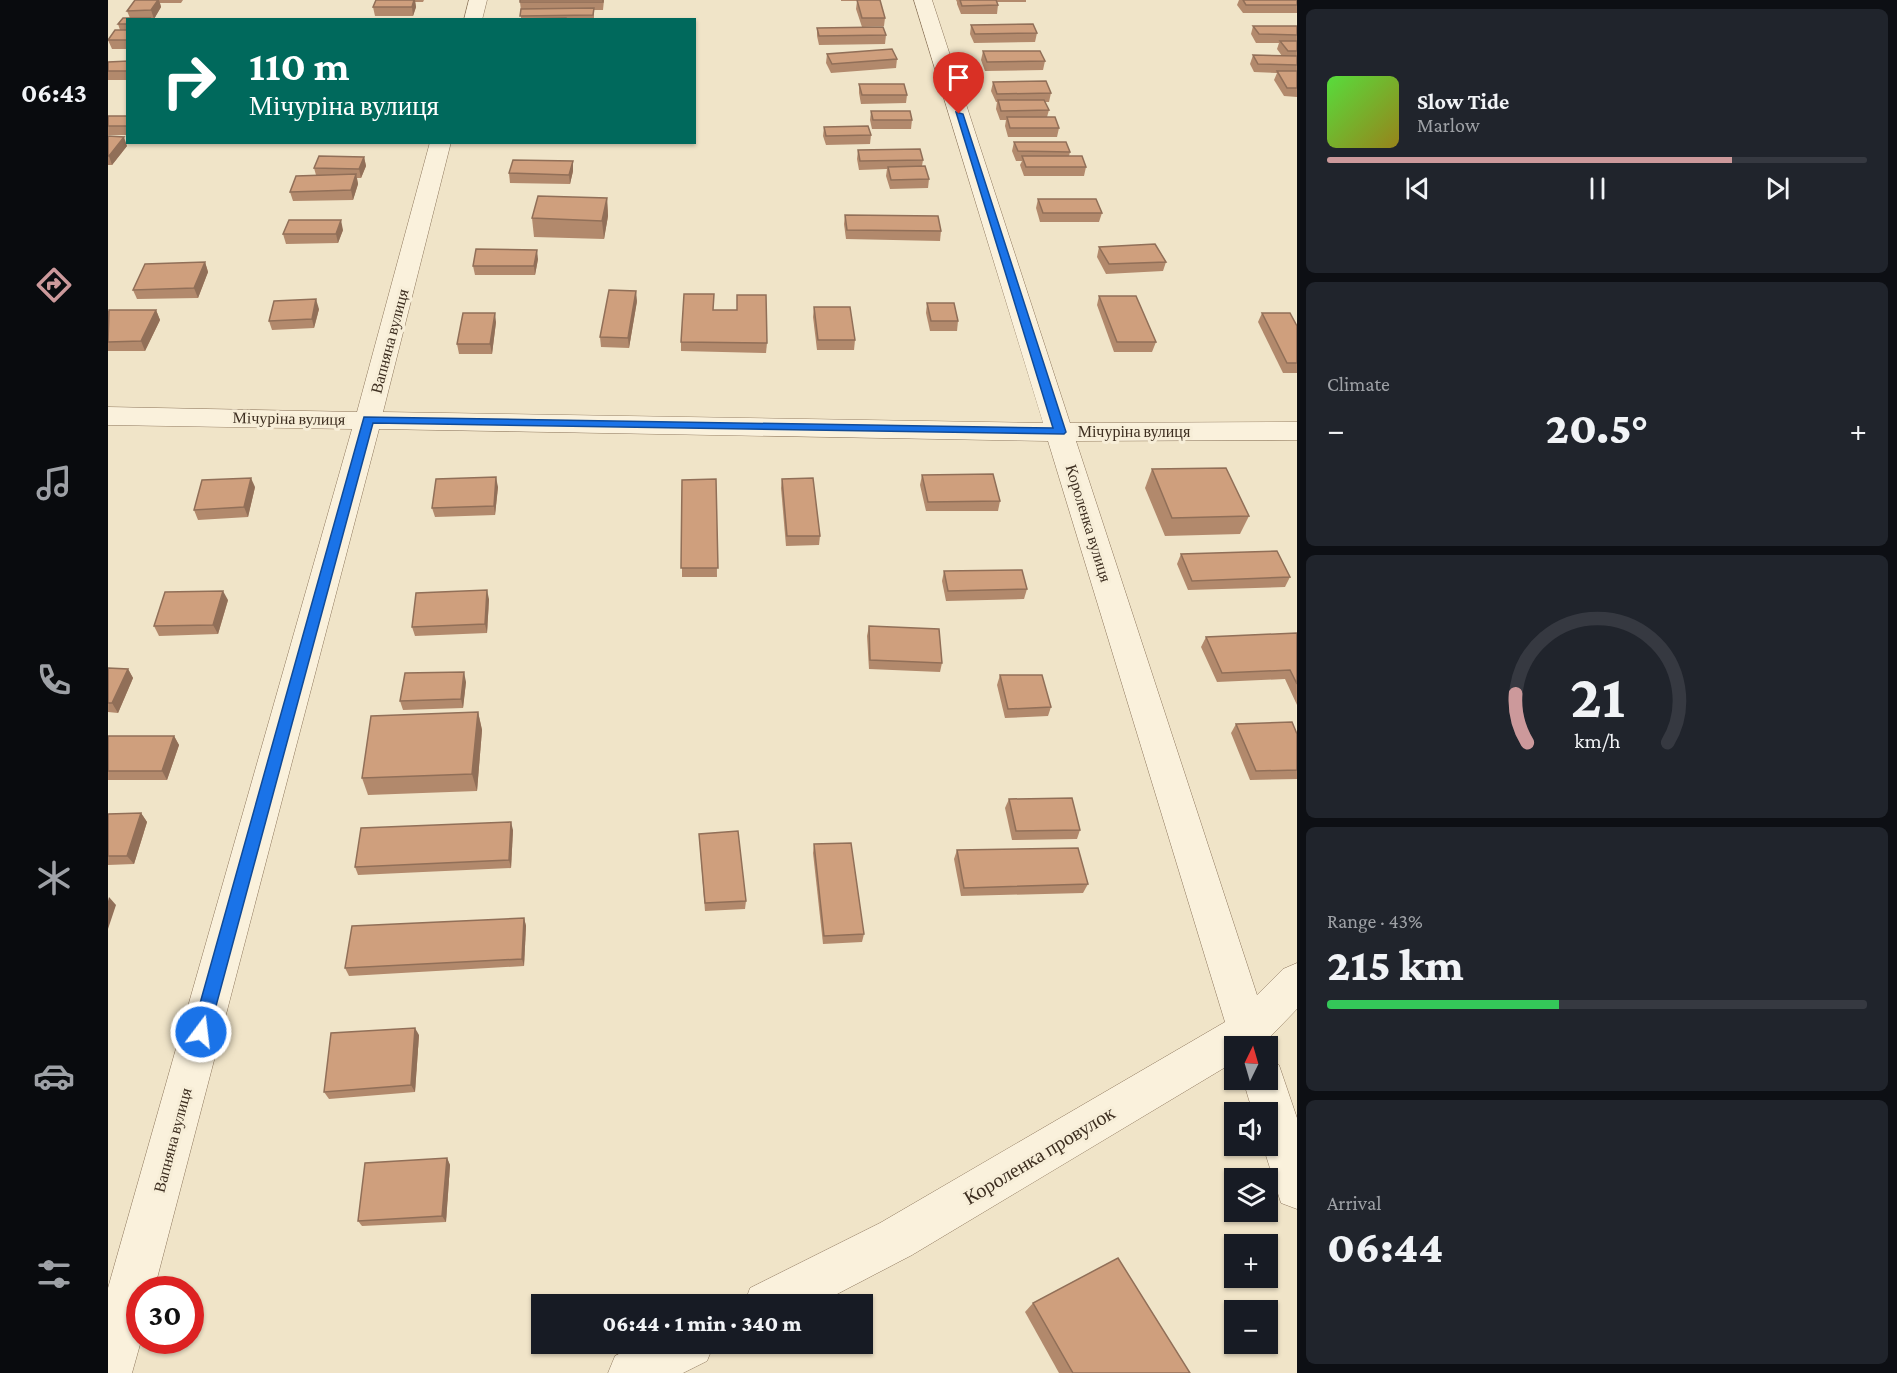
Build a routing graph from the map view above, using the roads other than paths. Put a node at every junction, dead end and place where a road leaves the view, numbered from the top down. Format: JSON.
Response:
{"nodes":[{"id":1,"x":478,"y":0,"type":"edge"},
{"id":2,"x":923,"y":0,"type":"edge"},
{"id":3,"x":474,"y":18,"type":"edge"},
{"id":4,"x":440,"y":144,"type":"edge"},
{"id":5,"x":108,"y":416,"type":"edge"},
{"id":6,"x":368,"y":419,"type":"junction"},
{"id":7,"x":1297,"y":431,"type":"edge"},
{"id":8,"x":1060,"y":432,"type":"junction"},
{"id":9,"x":1297,"y":982,"type":"edge"},
{"id":10,"x":1250,"y":1036,"type":"edge"},
{"id":11,"x":1253,"y":1036,"type":"edge"},
{"id":12,"x":1224,"y":1054,"type":"edge"},
{"id":13,"x":1267,"y":1090,"type":"edge"},
{"id":14,"x":1297,"y":1187,"type":"edge"},
{"id":15,"x":788,"y":1294,"type":"edge"},
{"id":16,"x":670,"y":1354,"type":"edge"},
{"id":17,"x":108,"y":1373,"type":"edge"},
{"id":18,"x":632,"y":1373,"type":"edge"}],
"edges":[{"from":1,"to":3,"type":"street"},
{"from":2,"to":8,"type":"street","name":"Короленка вулиця"},
{"from":4,"to":6,"type":"street","name":"Вапняна вулиця"},
{"from":5,"to":6,"type":"street","name":"Мічуріна вулиця"},
{"from":6,"to":8,"type":"street","name":"Мічуріна вулиця"},
{"from":6,"to":17,"type":"street","name":"Вапняна вулиця"},
{"from":7,"to":8,"type":"street","name":"Мічуріна вулиця"},
{"from":8,"to":10,"type":"street","name":"Короленка вулиця"},
{"from":9,"to":11,"type":"street","name":"Короленка провулок"},
{"from":12,"to":15,"type":"street","name":"Короленка провулок"},
{"from":13,"to":14,"type":"street"},
{"from":16,"to":18,"type":"street"}]}
